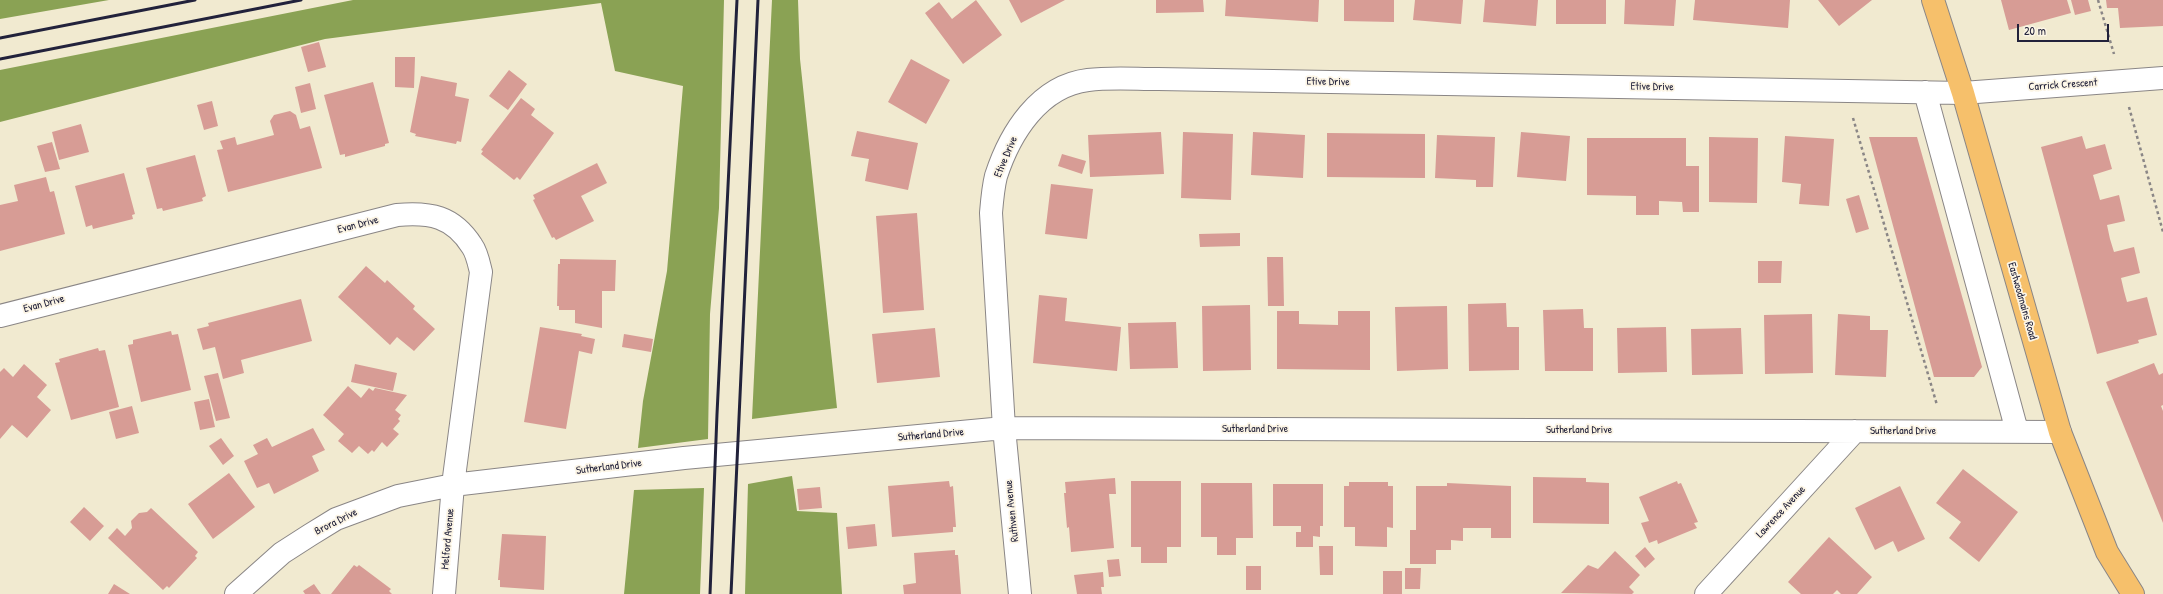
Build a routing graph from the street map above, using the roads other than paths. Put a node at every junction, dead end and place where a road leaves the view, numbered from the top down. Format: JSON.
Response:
{"nodes":[{"id":1,"x":1933,"y":0,"type":"edge"},
{"id":2,"x":2163,"y":78,"type":"edge"},
{"id":3,"x":1925,"y":92,"type":"junction"},
{"id":4,"x":1962,"y":93,"type":"junction"},
{"id":5,"x":0,"y":316,"type":"edge"},
{"id":6,"x":1004,"y":428,"type":"junction"},
{"id":7,"x":1855,"y":431,"type":"junction"},
{"id":8,"x":2018,"y":431,"type":"junction"},
{"id":9,"x":2060,"y":432,"type":"junction"},
{"id":10,"x":453,"y":485,"type":"junction"},
{"id":11,"x":236,"y":594,"type":"edge"},
{"id":12,"x":444,"y":594,"type":"edge"},
{"id":13,"x":1020,"y":594,"type":"edge"},
{"id":14,"x":1706,"y":594,"type":"edge"},
{"id":15,"x":2133,"y":594,"type":"edge"}],
"edges":[{"from":1,"to":4,"type":"main road","name":"Eastwoodmains Road"},
{"from":2,"to":4,"type":"street","name":"Carrick Crescent"},
{"from":3,"to":4,"type":"street","name":"Etive Drive"},
{"from":3,"to":6,"type":"street","name":"Etive Drive"},
{"from":3,"to":8,"type":"street"},
{"from":4,"to":9,"type":"main road","name":"Eastwoodmains Road"},
{"from":5,"to":10,"type":"street","name":"Evan Drive"},
{"from":6,"to":7,"type":"street","name":"Sutherland Drive"},
{"from":6,"to":10,"type":"street","name":"Sutherland Drive"},
{"from":6,"to":13,"type":"street","name":"Ruthven Avenue"},
{"from":7,"to":8,"type":"street","name":"Sutherland Drive"},
{"from":7,"to":14,"type":"street","name":"Lawrence Avenue"},
{"from":8,"to":9,"type":"street","name":"Sutherland Drive"},
{"from":9,"to":15,"type":"main road","name":"Eastwoodmains Road"},
{"from":10,"to":11,"type":"street","name":"Brora Drive"},
{"from":10,"to":12,"type":"street","name":"Melford Avenue"}]}
